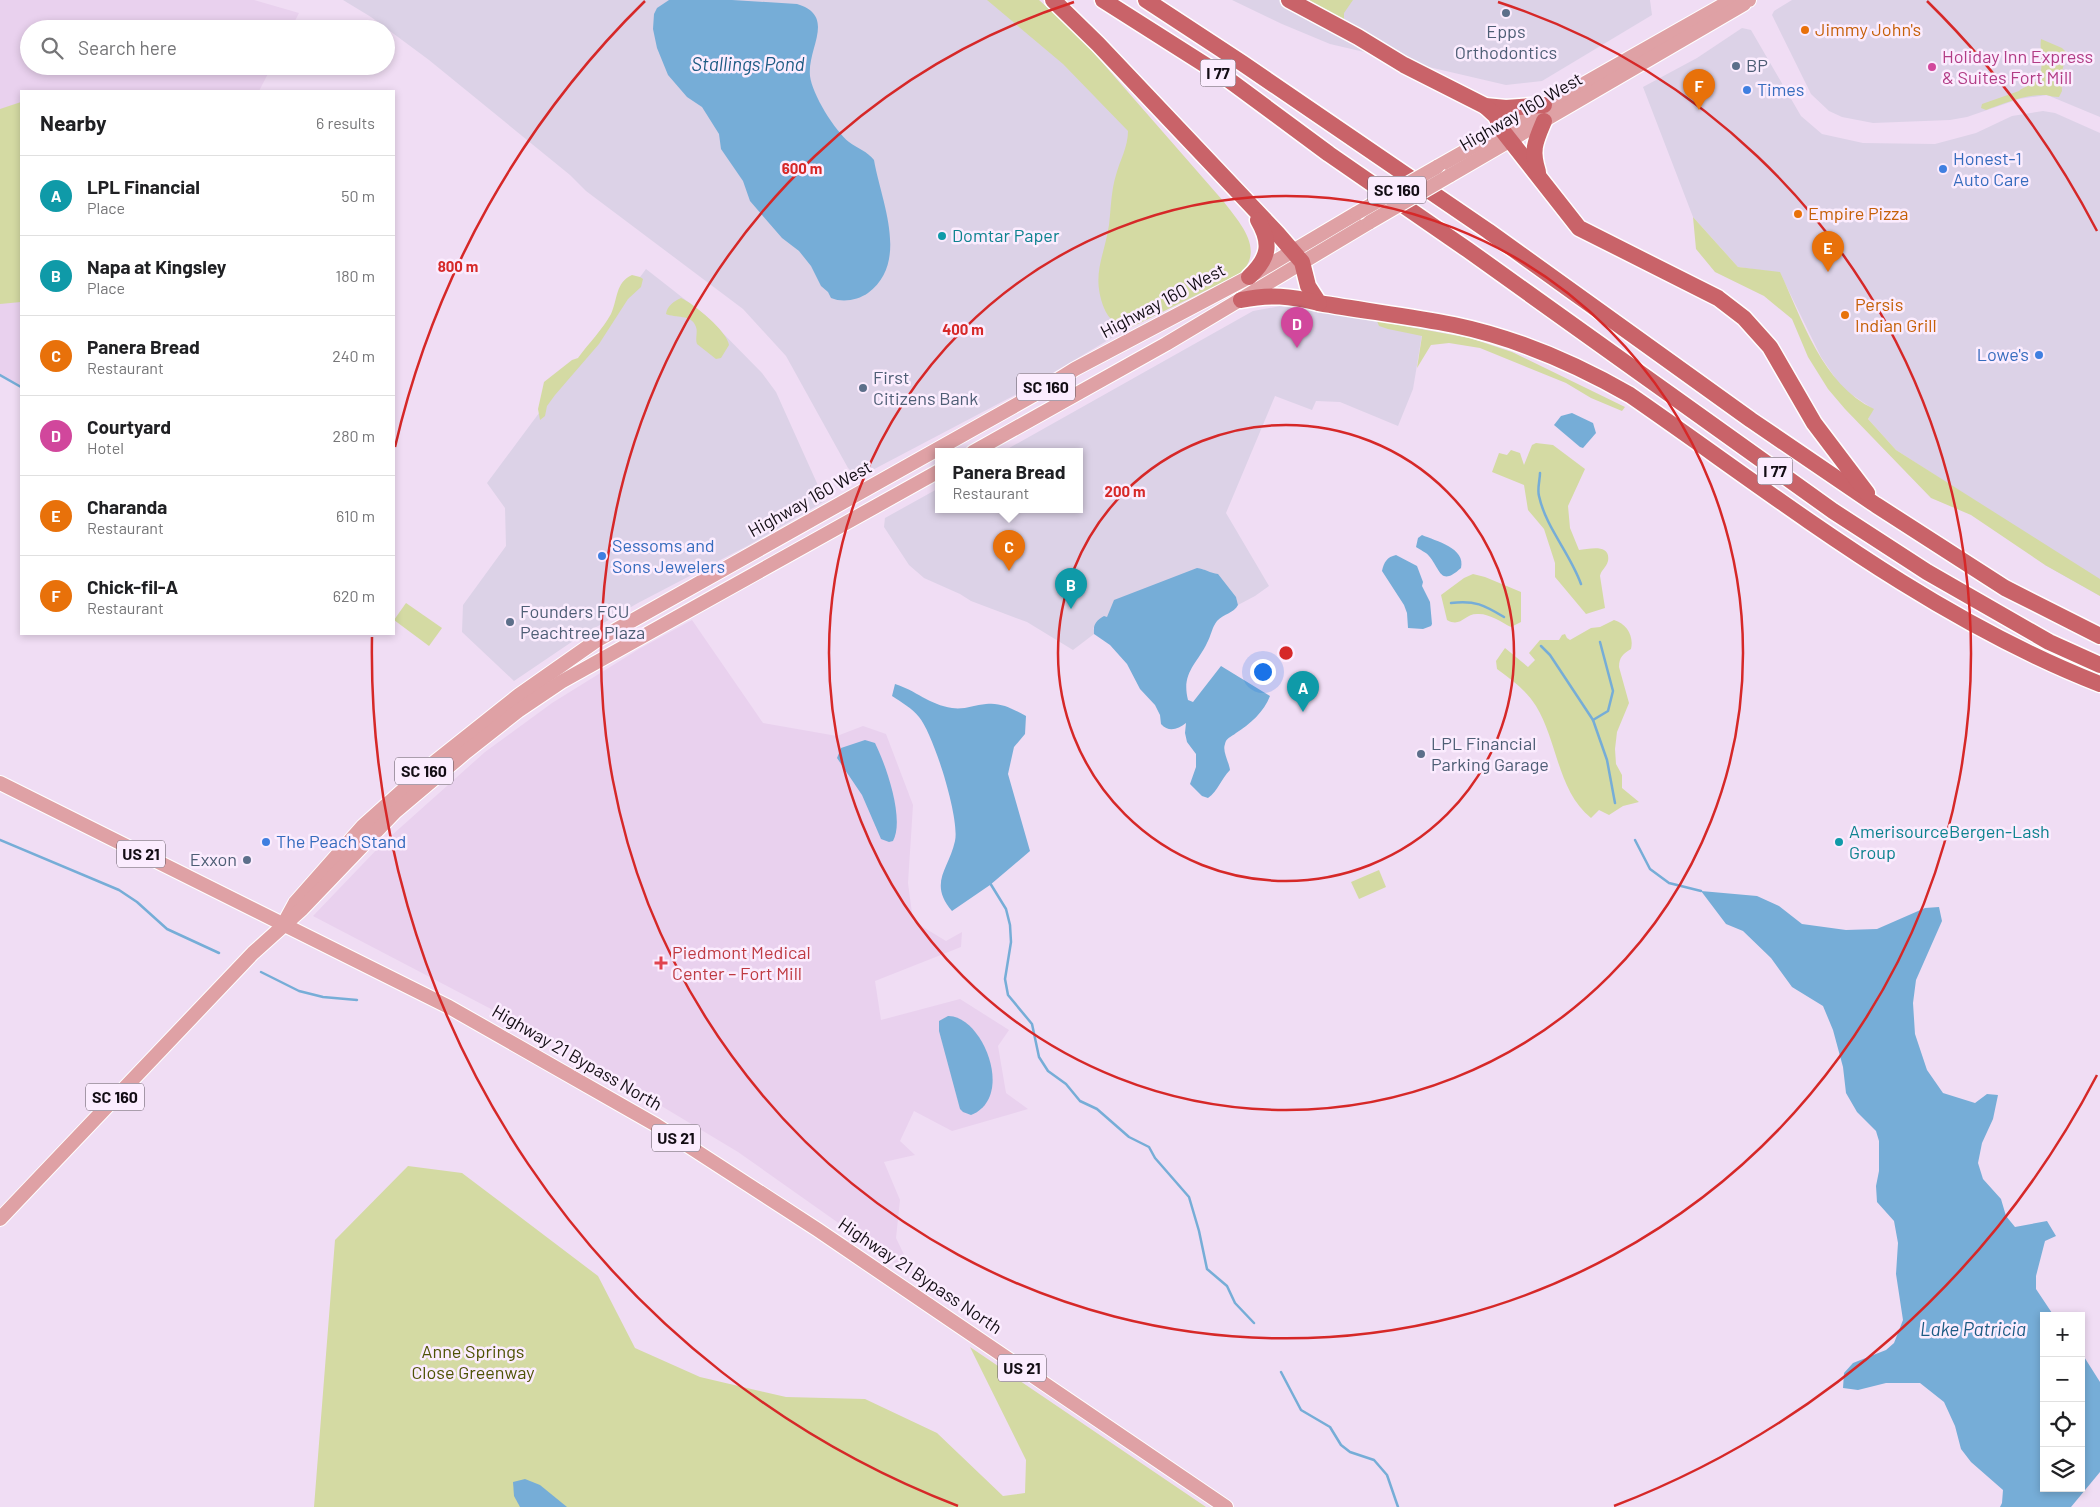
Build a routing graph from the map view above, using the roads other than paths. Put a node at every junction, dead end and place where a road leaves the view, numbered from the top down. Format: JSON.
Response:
{"nodes":[{"id":1,"x":1053,"y":0,"type":"edge"},
{"id":2,"x":1103,"y":0,"type":"edge"},
{"id":3,"x":1146,"y":0,"type":"edge"},
{"id":4,"x":1289,"y":0,"type":"edge"},
{"id":5,"x":1750,"y":0,"type":"edge"},
{"id":6,"x":1486,"y":106,"type":"junction"},
{"id":7,"x":1544,"y":113,"type":"junction"},
{"id":8,"x":1507,"y":135,"type":"junction"},
{"id":9,"x":1539,"y":174,"type":"junction"},
{"id":10,"x":1251,"y":207,"type":"junction"},
{"id":11,"x":1297,"y":256,"type":"junction"},
{"id":12,"x":1249,"y":277,"type":"junction"},
{"id":13,"x":1241,"y":300,"type":"junction"},
{"id":14,"x":1319,"y":303,"type":"junction"},
{"id":15,"x":939,"y":448,"type":"edge"},
{"id":16,"x":980,"y":448,"type":"edge"},
{"id":17,"x":935,"y":451,"type":"edge"},
{"id":18,"x":935,"y":473,"type":"edge"},
{"id":19,"x":1876,"y":505,"type":"junction"},
{"id":20,"x":2100,"y":636,"type":"edge"},
{"id":21,"x":2100,"y":665,"type":"edge"},
{"id":22,"x":2100,"y":684,"type":"edge"},
{"id":23,"x":0,"y":784,"type":"edge"},
{"id":24,"x":282,"y":925,"type":"junction"},
{"id":25,"x":0,"y":1219,"type":"edge"},
{"id":26,"x":1226,"y":1507,"type":"edge"}],
"edges":[{"from":1,"to":10,"type":"highway"},
{"from":2,"to":21,"type":"highway","number":"I 77"},
{"from":3,"to":19,"type":"highway","number":"I 77"},
{"from":4,"to":6,"type":"highway"},
{"from":5,"to":7,"type":"main road","name":"Highway 160 West"},
{"from":6,"to":7,"type":"highway"},
{"from":6,"to":8,"type":"highway"},
{"from":7,"to":8,"type":"main road","name":"Highway 160 West"},
{"from":7,"to":9,"type":"highway"},
{"from":8,"to":9,"type":"highway"},
{"from":8,"to":11,"type":"main road","name":"Highway 160 West","number":"SC 160","bridge":true},
{"from":8,"to":11,"type":"main road","name":"Highway 160 West","number":"SC 160","bridge":true},
{"from":9,"to":19,"type":"highway"},
{"from":10,"to":11,"type":"highway"},
{"from":10,"to":12,"type":"highway"},
{"from":11,"to":12,"type":"main road","name":"Highway 160 West"},
{"from":11,"to":13,"type":"main road","name":"Highway 160 West","number":"SC 160"},
{"from":11,"to":14,"type":"highway"},
{"from":12,"to":15,"type":"main road","name":"Highway 160 West","number":"SC 160"},
{"from":13,"to":14,"type":"highway"},
{"from":13,"to":16,"type":"main road","name":"Highway 160 West","number":"SC 160"},
{"from":14,"to":22,"type":"highway"},
{"from":17,"to":24,"type":"main road","name":"Highway 160 West","number":"SC 160"},
{"from":18,"to":24,"type":"main road","number":"SC 160"},
{"from":19,"to":20,"type":"highway","number":"I 77"},
{"from":23,"to":24,"type":"main road","name":"Highway 21 Bypass North","number":"US 21"},
{"from":24,"to":25,"type":"main road","name":"SC 160","number":"SC 160"},
{"from":24,"to":26,"type":"main road","name":"Highway 21 Bypass North","number":"US 21"}]}
